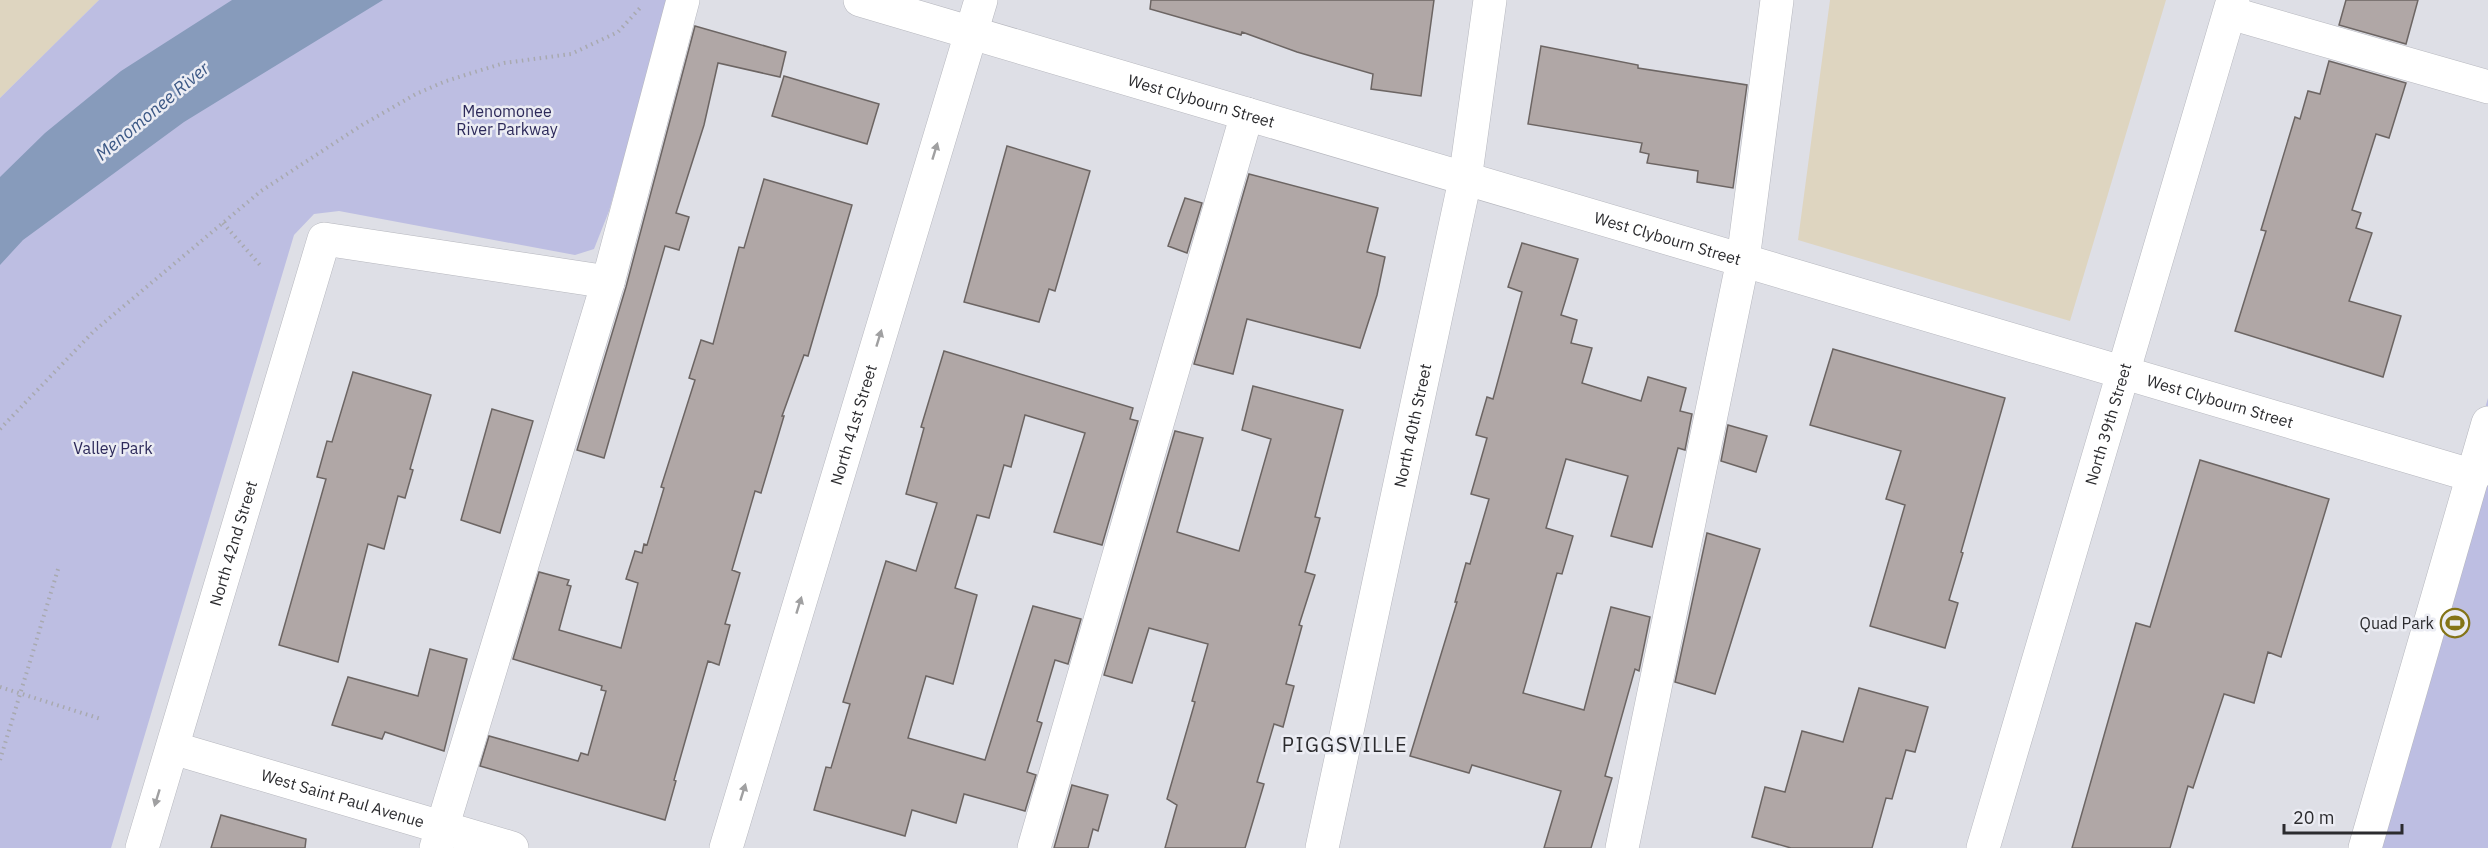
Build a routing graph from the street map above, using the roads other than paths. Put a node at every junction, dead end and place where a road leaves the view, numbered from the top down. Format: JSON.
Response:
{"nodes":[{"id":1,"x":683,"y":0,"type":"edge"},
{"id":2,"x":860,"y":0,"type":"edge"},
{"id":3,"x":981,"y":0,"type":"edge"},
{"id":4,"x":1490,"y":0,"type":"edge"},
{"id":5,"x":1777,"y":0,"type":"edge"},
{"id":6,"x":2231,"y":6,"type":"edge"},
{"id":7,"x":971,"y":33,"type":"junction"},
{"id":8,"x":2488,"y":87,"type":"edge"},
{"id":9,"x":1247,"y":114,"type":"junction"},
{"id":10,"x":1465,"y":180,"type":"junction"},
{"id":11,"x":1743,"y":260,"type":"junction"},
{"id":12,"x":608,"y":282,"type":"junction"},
{"id":13,"x":2123,"y":373,"type":"junction"},
{"id":14,"x":2488,"y":423,"type":"edge"},
{"id":15,"x":2474,"y":476,"type":"junction"},
{"id":16,"x":173,"y":748,"type":"junction"},
{"id":17,"x":439,"y":838,"type":"edge"},
{"id":18,"x":142,"y":848,"type":"edge"},
{"id":19,"x":512,"y":848,"type":"edge"},
{"id":20,"x":726,"y":848,"type":"edge"},
{"id":21,"x":1034,"y":848,"type":"edge"},
{"id":22,"x":1322,"y":848,"type":"edge"},
{"id":23,"x":1622,"y":848,"type":"edge"},
{"id":24,"x":1983,"y":848,"type":"edge"},
{"id":25,"x":2365,"y":848,"type":"edge"}],
"edges":[{"from":1,"to":12,"type":"street"},
{"from":2,"to":7,"type":"street","name":"West Clybourn Street"},
{"from":3,"to":7,"type":"street","name":"North 41st Street"},
{"from":4,"to":10,"type":"street","name":"North 40th Street"},
{"from":5,"to":11,"type":"street"},
{"from":6,"to":8,"type":"street"},
{"from":6,"to":13,"type":"street","name":"North 39th Street"},
{"from":7,"to":9,"type":"street","name":"West Clybourn Street"},
{"from":20,"to":7,"type":"street","name":"North 41st Street","one_way":true},
{"from":9,"to":10,"type":"street","name":"West Clybourn Street"},
{"from":9,"to":21,"type":"street"},
{"from":10,"to":11,"type":"street","name":"West Clybourn Street"},
{"from":10,"to":22,"type":"street","name":"North 40th Street"},
{"from":11,"to":13,"type":"street","name":"West Clybourn Street"},
{"from":11,"to":23,"type":"street"},
{"from":12,"to":16,"type":"street","name":"North 42nd Street"},
{"from":12,"to":17,"type":"street"},
{"from":13,"to":15,"type":"street","name":"West Clybourn Street"},
{"from":13,"to":24,"type":"street","name":"North 39th Street"},
{"from":14,"to":15,"type":"street"},
{"from":15,"to":25,"type":"street"},
{"from":16,"to":17,"type":"street","name":"West Saint Paul Avenue"},
{"from":16,"to":18,"type":"street","name":"North 42nd Street","one_way":true},
{"from":17,"to":19,"type":"street","name":"West Saint Paul Avenue"}]}
